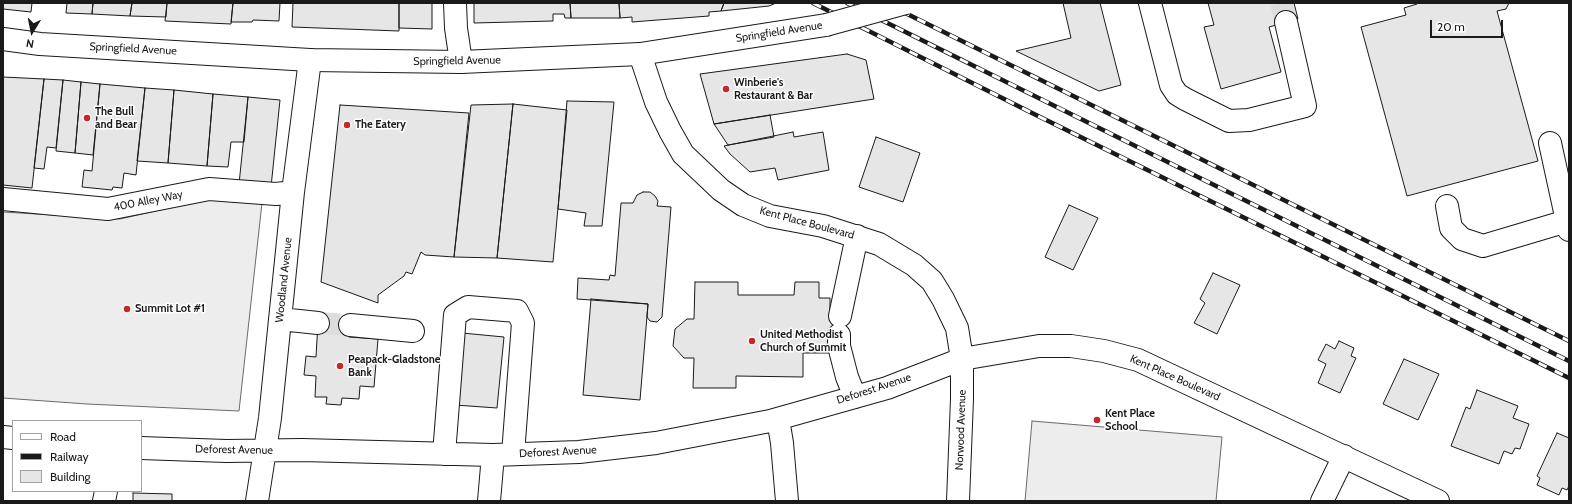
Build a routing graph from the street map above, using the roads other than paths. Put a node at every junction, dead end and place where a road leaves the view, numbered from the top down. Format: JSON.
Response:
{"nodes":[{"id":1,"x":455,"y":3,"type":"edge"},
{"id":2,"x":906,"y":3,"type":"edge"},
{"id":3,"x":1150,"y":3,"type":"edge"},
{"id":4,"x":1286,"y":22,"type":"tunnel mouth"},
{"id":5,"x":3,"y":40,"type":"edge"},
{"id":6,"x":640,"y":54,"type":"junction"},
{"id":7,"x":310,"y":60,"type":"junction"},
{"id":8,"x":461,"y":62,"type":"junction"},
{"id":9,"x":1550,"y":143,"type":"dead end"},
{"id":10,"x":293,"y":192,"type":"junction"},
{"id":11,"x":3,"y":199,"type":"edge"},
{"id":12,"x":1447,"y":206,"type":"dead end"},
{"id":13,"x":1568,"y":224,"type":"edge"},
{"id":14,"x":857,"y":236,"type":"junction"},
{"id":15,"x":280,"y":319,"type":"junction"},
{"id":16,"x":318,"y":323,"type":"tunnel mouth"},
{"id":17,"x":350,"y":326,"type":"tunnel mouth"},
{"id":18,"x":413,"y":331,"type":"dead end"},
{"id":19,"x":962,"y":359,"type":"junction"},
{"id":20,"x":855,"y":397,"type":"junction"},
{"id":21,"x":778,"y":419,"type":"junction"},
{"id":22,"x":142,"y":448,"type":"edge"},
{"id":23,"x":265,"y":452,"type":"junction"},
{"id":24,"x":444,"y":454,"type":"junction"},
{"id":25,"x":503,"y":455,"type":"junction"},
{"id":26,"x":1344,"y":456,"type":"junction"},
{"id":27,"x":258,"y":501,"type":"edge"},
{"id":28,"x":489,"y":501,"type":"edge"},
{"id":29,"x":787,"y":501,"type":"edge"},
{"id":30,"x":958,"y":501,"type":"edge"},
{"id":31,"x":1322,"y":501,"type":"edge"},
{"id":32,"x":1438,"y":501,"type":"edge"}],
"edges":[{"from":1,"to":8,"type":"street"},
{"from":2,"to":6,"type":"street","name":"Springfield Avenue","bridge":true},
{"from":3,"to":4,"type":"street"},
{"from":5,"to":7,"type":"street","name":"Springfield Avenue"},
{"from":6,"to":8,"type":"street","name":"Springfield Avenue"},
{"from":6,"to":14,"type":"street","name":"Kent Place Boulevard"},
{"from":7,"to":8,"type":"street","name":"Springfield Avenue"},
{"from":7,"to":10,"type":"street","name":"Woodland Avenue"},
{"from":9,"to":13,"type":"street"},
{"from":10,"to":11,"type":"street","name":"400 Alley Way"},
{"from":10,"to":15,"type":"street","name":"Woodland Avenue"},
{"from":12,"to":13,"type":"street"},
{"from":14,"to":19,"type":"street","name":"Kent Place Boulevard"},
{"from":14,"to":20,"type":"street"},
{"from":15,"to":16,"type":"street"},
{"from":15,"to":23,"type":"street","name":"Woodland Avenue"},
{"from":17,"to":18,"type":"street"},
{"from":19,"to":20,"type":"street","name":"Deforest Avenue"},
{"from":19,"to":26,"type":"street","name":"Kent Place Boulevard"},
{"from":19,"to":30,"type":"street","name":"Norwood Avenue"},
{"from":20,"to":21,"type":"street","name":"Deforest Avenue"},
{"from":21,"to":25,"type":"street","name":"Deforest Avenue"},
{"from":21,"to":29,"type":"street"},
{"from":22,"to":23,"type":"street","name":"Deforest Avenue"},
{"from":23,"to":24,"type":"street","name":"Deforest Avenue"},
{"from":23,"to":27,"type":"street","name":"Woodland Avenue"},
{"from":24,"to":25,"type":"street","name":"Deforest Avenue"},
{"from":24,"to":25,"type":"street"},
{"from":25,"to":28,"type":"street"},
{"from":26,"to":31,"type":"street"},
{"from":26,"to":32,"type":"street","name":"Kent Place Boulevard"}]}
